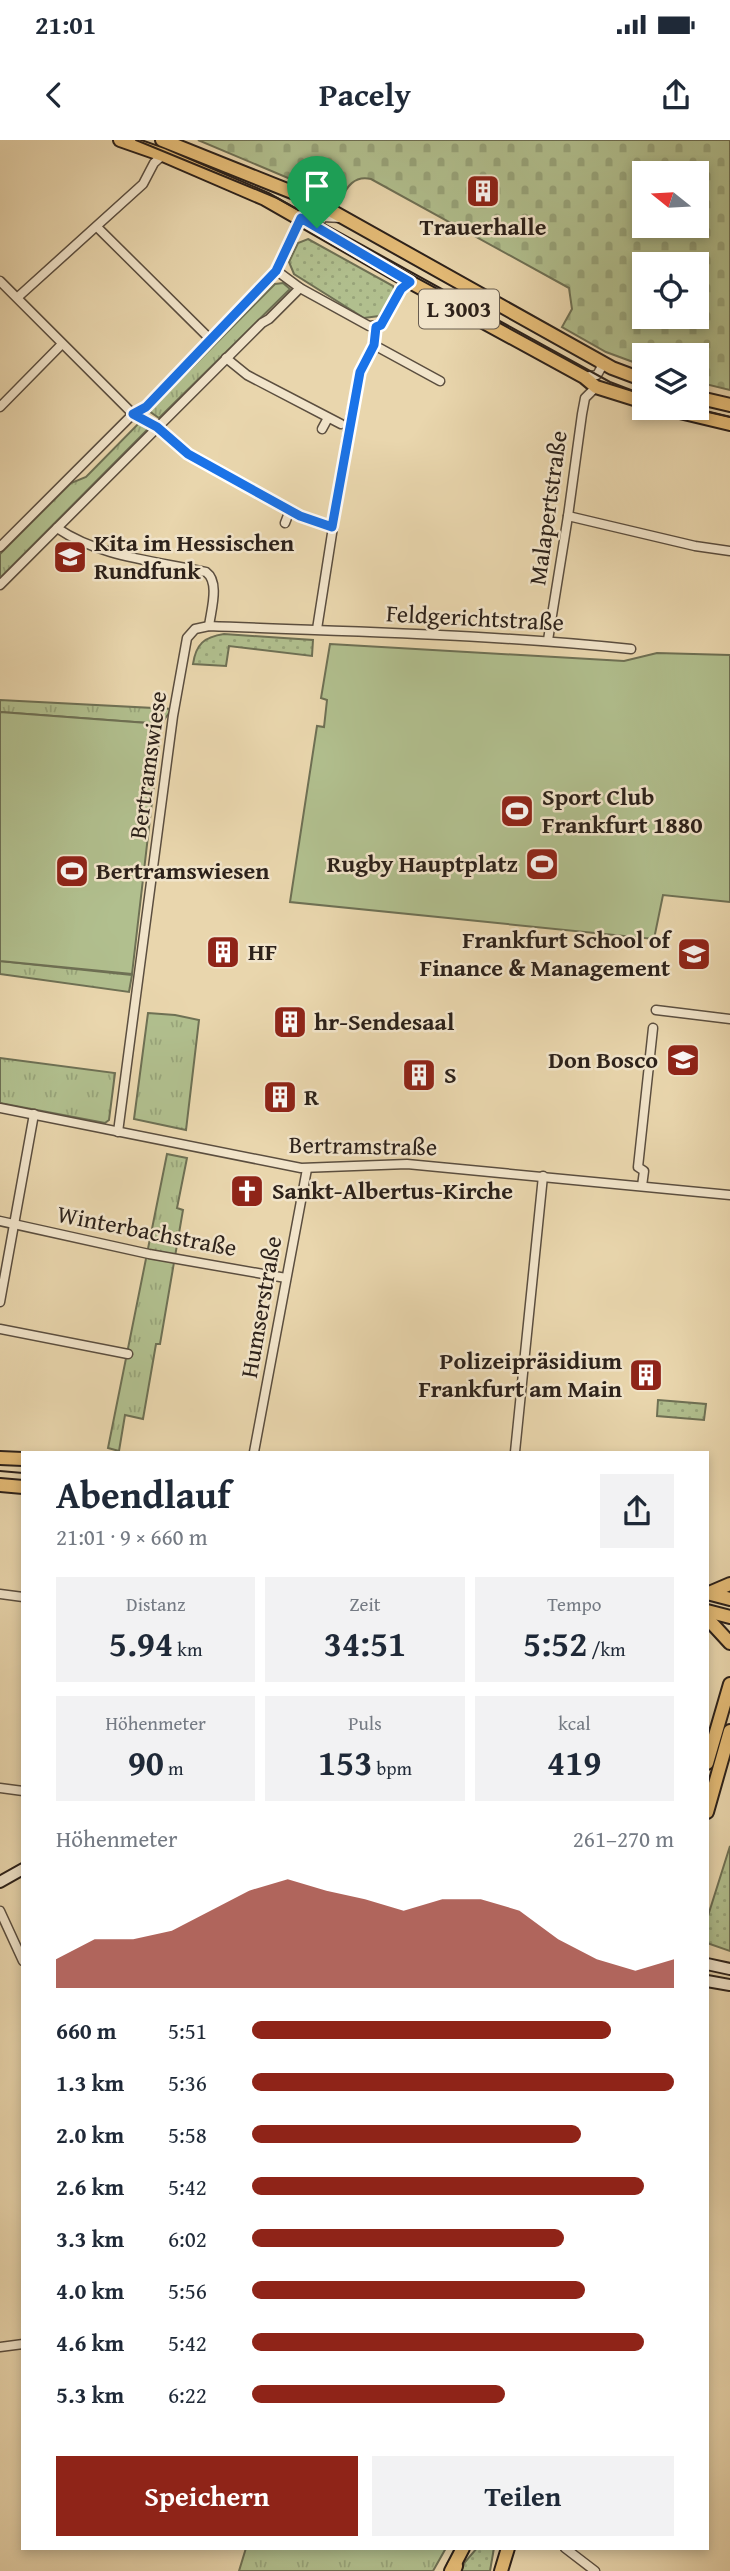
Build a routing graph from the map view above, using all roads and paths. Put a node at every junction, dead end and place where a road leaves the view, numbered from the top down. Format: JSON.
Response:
{"nodes":[{"id":1,"x":120,"y":140,"type":"edge"},
{"id":2,"x":162,"y":140,"type":"edge"},
{"id":3,"x":163,"y":155,"type":"junction"},
{"id":4,"x":301,"y":218,"type":"junction"},
{"id":5,"x":347,"y":219,"type":"junction"},
{"id":6,"x":97,"y":227,"type":"junction"},
{"id":7,"x":317,"y":228,"type":"junction"},
{"id":8,"x":276,"y":271,"type":"junction"},
{"id":9,"x":0,"y":281,"type":"edge"},
{"id":10,"x":410,"y":282,"type":"junction"},
{"id":11,"x":300,"y":288,"type":"junction"},
{"id":12,"x":18,"y":297,"type":"junction"},
{"id":13,"x":376,"y":327,"type":"junction"},
{"id":14,"x":210,"y":339,"type":"junction"},
{"id":15,"x":62,"y":344,"type":"junction"},
{"id":16,"x":374,"y":345,"type":"junction"},
{"id":17,"x":226,"y":358,"type":"junction"},
{"id":18,"x":600,"y":362,"type":"junction"},
{"id":19,"x":632,"y":375,"type":"edge"},
{"id":20,"x":584,"y":377,"type":"junction"},
{"id":21,"x":440,"y":381,"type":"dead end"},
{"id":22,"x":596,"y":387,"type":"junction"},
{"id":23,"x":632,"y":398,"type":"edge"},
{"id":24,"x":709,"y":400,"type":"edge"},
{"id":25,"x":730,"y":405,"type":"edge"},
{"id":26,"x":0,"y":407,"type":"edge"},
{"id":27,"x":133,"y":414,"type":"junction"},
{"id":28,"x":328,"y":418,"type":"junction"},
{"id":29,"x":709,"y":419,"type":"edge"},
{"id":30,"x":341,"y":424,"type":"dead end"},
{"id":31,"x":730,"y":424,"type":"edge"},
{"id":32,"x":157,"y":427,"type":"junction"},
{"id":33,"x":322,"y":429,"type":"dead end"},
{"id":34,"x":290,"y":510,"type":"junction"},
{"id":35,"x":568,"y":516,"type":"junction"},
{"id":36,"x":285,"y":523,"type":"dead end"},
{"id":37,"x":332,"y":527,"type":"junction"},
{"id":38,"x":57,"y":528,"type":"junction"},
{"id":39,"x":0,"y":547,"type":"edge"},
{"id":40,"x":730,"y":551,"type":"edge"},
{"id":41,"x":0,"y":585,"type":"edge"},
{"id":42,"x":209,"y":625,"type":"junction"},
{"id":43,"x":317,"y":629,"type":"junction"},
{"id":44,"x":548,"y":640,"type":"junction"},
{"id":45,"x":631,"y":649,"type":"dead end"},
{"id":46,"x":656,"y":1010,"type":"dead end"},
{"id":47,"x":730,"y":1019,"type":"edge"},
{"id":48,"x":653,"y":1028,"type":"dead end"},
{"id":49,"x":0,"y":1108,"type":"edge"},
{"id":50,"x":34,"y":1114,"type":"junction"},
{"id":51,"x":118,"y":1132,"type":"junction"},
{"id":52,"x":307,"y":1168,"type":"junction"},
{"id":53,"x":542,"y":1176,"type":"junction"},
{"id":54,"x":642,"y":1186,"type":"junction"},
{"id":55,"x":730,"y":1195,"type":"edge"},
{"id":56,"x":0,"y":1221,"type":"edge"},
{"id":57,"x":13,"y":1224,"type":"junction"},
{"id":58,"x":286,"y":1278,"type":"junction"},
{"id":59,"x":0,"y":1302,"type":"edge"},
{"id":60,"x":0,"y":1329,"type":"edge"},
{"id":61,"x":128,"y":1354,"type":"dead end"},
{"id":62,"x":254,"y":1451,"type":"edge"},
{"id":63,"x":515,"y":1451,"type":"edge"},
{"id":64,"x":0,"y":1458,"type":"edge"},
{"id":65,"x":21,"y":1459,"type":"edge"},
{"id":66,"x":0,"y":1485,"type":"edge"},
{"id":67,"x":21,"y":1487,"type":"edge"},
{"id":68,"x":730,"y":1584,"type":"edge"},
{"id":69,"x":709,"y":1593,"type":"edge"},
{"id":70,"x":709,"y":1593,"type":"edge"},
{"id":71,"x":0,"y":1594,"type":"edge"},
{"id":72,"x":21,"y":1597,"type":"edge"},
{"id":73,"x":730,"y":1598,"type":"edge"},
{"id":74,"x":709,"y":1612,"type":"edge"},
{"id":75,"x":730,"y":1617,"type":"edge"},
{"id":76,"x":709,"y":1620,"type":"edge"},
{"id":77,"x":730,"y":1643,"type":"edge"},
{"id":78,"x":730,"y":1684,"type":"edge"},
{"id":79,"x":730,"y":1731,"type":"edge"},
{"id":80,"x":712,"y":1733,"type":"edge"},
{"id":81,"x":709,"y":1751,"type":"edge"},
{"id":82,"x":0,"y":1788,"type":"edge"},
{"id":83,"x":21,"y":1791,"type":"edge"},
{"id":84,"x":709,"y":1805,"type":"edge"},
{"id":85,"x":21,"y":1870,"type":"edge"},
{"id":86,"x":0,"y":1882,"type":"edge"},
{"id":87,"x":0,"y":1911,"type":"edge"},
{"id":88,"x":21,"y":1957,"type":"edge"},
{"id":89,"x":709,"y":1964,"type":"edge"},
{"id":90,"x":730,"y":1969,"type":"edge"},
{"id":91,"x":709,"y":1981,"type":"edge"},
{"id":92,"x":730,"y":1985,"type":"edge"},
{"id":93,"x":21,"y":2344,"type":"edge"},
{"id":94,"x":0,"y":2347,"type":"edge"},
{"id":95,"x":462,"y":2550,"type":"edge"},
{"id":96,"x":507,"y":2550,"type":"edge"},
{"id":97,"x":568,"y":2550,"type":"edge"},
{"id":98,"x":453,"y":2569,"type":"edge"},
{"id":99,"x":501,"y":2571,"type":"edge"},
{"id":100,"x":595,"y":2571,"type":"edge"}],
"edges":[{"from":1,"to":3,"type":"main road","number":"L 3003"},
{"from":2,"to":5,"type":"main road","number":"L 3003"},
{"from":3,"to":4,"type":"main road","number":"L 3003"},
{"from":3,"to":6,"type":"street"},
{"from":4,"to":5,"type":"street"},
{"from":4,"to":7,"type":"main road","number":"L 3003"},
{"from":4,"to":8,"type":"street"},
{"from":5,"to":7,"type":"street"},
{"from":5,"to":18,"type":"main road","number":"L 3003"},
{"from":6,"to":12,"type":"street"},
{"from":6,"to":14,"type":"street"},
{"from":7,"to":10,"type":"main road","number":"L 3003"},
{"from":8,"to":11,"type":"street"},
{"from":8,"to":14,"type":"street"},
{"from":9,"to":12,"type":"street"},
{"from":10,"to":13,"type":"street"},
{"from":10,"to":20,"type":"main road","number":"L 3003"},
{"from":11,"to":13,"type":"street"},
{"from":11,"to":17,"type":"street"},
{"from":12,"to":15,"type":"street"},
{"from":13,"to":16,"type":"street"},
{"from":14,"to":27,"type":"street"},
{"from":15,"to":26,"type":"street"},
{"from":15,"to":27,"type":"street"},
{"from":16,"to":21,"type":"street"},
{"from":16,"to":37,"type":"street"},
{"from":17,"to":28,"type":"street"},
{"from":17,"to":32,"type":"street"},
{"from":18,"to":19,"type":"main road","number":"L 3003"},
{"from":18,"to":20,"type":"street"},
{"from":20,"to":22,"type":"main road","number":"L 3003"},
{"from":22,"to":23,"type":"main road","number":"L 3003"},
{"from":22,"to":35,"type":"street","name":"Malapertstraße"},
{"from":24,"to":25,"type":"main road"},
{"from":27,"to":32,"type":"street"},
{"from":27,"to":39,"type":"street"},
{"from":28,"to":30,"type":"street"},
{"from":28,"to":33,"type":"street"},
{"from":29,"to":31,"type":"main road"},
{"from":32,"to":34,"type":"street"},
{"from":32,"to":38,"type":"street"},
{"from":34,"to":36,"type":"street"},
{"from":34,"to":37,"type":"street"},
{"from":35,"to":40,"type":"street"},
{"from":35,"to":44,"type":"street","name":"Malapertstraße"},
{"from":37,"to":43,"type":"street"},
{"from":38,"to":41,"type":"street"},
{"from":38,"to":42,"type":"street"},
{"from":42,"to":43,"type":"street","name":"Feldgerichtstraße"},
{"from":42,"to":51,"type":"street","name":"Bertramswiese"},
{"from":43,"to":44,"type":"street","name":"Feldgerichtstraße"},
{"from":44,"to":45,"type":"street","name":"Feldgerichtstraße"},
{"from":46,"to":47,"type":"street"},
{"from":48,"to":54,"type":"street"},
{"from":49,"to":50,"type":"street","name":"Bertramstraße"},
{"from":50,"to":51,"type":"street","name":"Bertramstraße"},
{"from":50,"to":57,"type":"street"},
{"from":51,"to":52,"type":"street","name":"Bertramstraße"},
{"from":52,"to":53,"type":"street","name":"Bertramstraße"},
{"from":52,"to":58,"type":"street","name":"Humserstraße"},
{"from":53,"to":54,"type":"street","name":"Bertramstraße"},
{"from":53,"to":63,"type":"street"},
{"from":54,"to":55,"type":"street","name":"Bertramstraße"},
{"from":56,"to":57,"type":"street","name":"Winterbachstraße"},
{"from":57,"to":58,"type":"street","name":"Winterbachstraße"},
{"from":57,"to":59,"type":"street"},
{"from":58,"to":62,"type":"street","name":"Humserstraße"},
{"from":60,"to":61,"type":"street"},
{"from":64,"to":65,"type":"main road"},
{"from":66,"to":67,"type":"main road"},
{"from":68,"to":69,"type":"main road"},
{"from":70,"to":73,"type":"main road"},
{"from":71,"to":72,"type":"street"},
{"from":74,"to":75,"type":"main road"},
{"from":76,"to":77,"type":"main road"},
{"from":78,"to":80,"type":"main road"},
{"from":79,"to":84,"type":"main road"},
{"from":80,"to":81,"type":"main road"},
{"from":82,"to":83,"type":"street"},
{"from":85,"to":86,"type":"main road"},
{"from":87,"to":88,"type":"street"},
{"from":89,"to":90,"type":"main road"},
{"from":91,"to":92,"type":"main road"},
{"from":93,"to":94,"type":"street"},
{"from":95,"to":98,"type":"main road"},
{"from":96,"to":99,"type":"main road"},
{"from":97,"to":100,"type":"street"}]}
